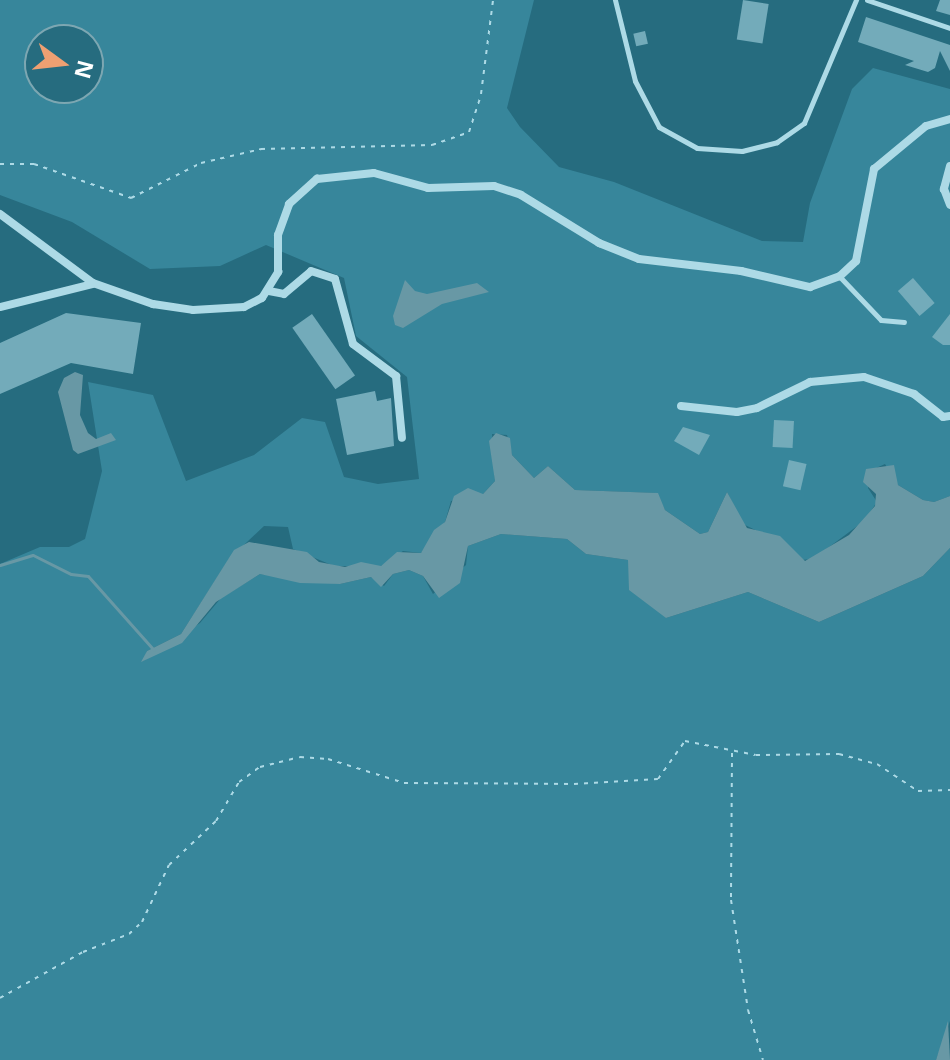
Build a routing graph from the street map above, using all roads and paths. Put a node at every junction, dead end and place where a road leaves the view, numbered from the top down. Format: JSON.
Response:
{"nodes":[{"id":1,"x":493,"y":0,"type":"edge"},
{"id":2,"x":615,"y":0,"type":"edge"},
{"id":3,"x":856,"y":0,"type":"edge"},
{"id":4,"x":867,"y":0,"type":"edge"},
{"id":5,"x":950,"y":28,"type":"edge"},
{"id":6,"x":950,"y":119,"type":"edge"},
{"id":7,"x":0,"y":164,"type":"edge"},
{"id":8,"x":950,"y":166,"type":"edge"},
{"id":9,"x":950,"y":205,"type":"edge"},
{"id":10,"x":0,"y":214,"type":"edge"},
{"id":11,"x":840,"y":276,"type":"junction"},
{"id":12,"x":93,"y":283,"type":"junction"},
{"id":13,"x":269,"y":291,"type":"junction"},
{"id":14,"x":0,"y":307,"type":"edge"},
{"id":15,"x":904,"y":322,"type":"dead end"},
{"id":16,"x":681,"y":406,"type":"dead end"},
{"id":17,"x":950,"y":416,"type":"edge"},
{"id":18,"x":402,"y":438,"type":"dead end"},
{"id":19,"x":732,"y":751,"type":"junction"},
{"id":20,"x":950,"y":790,"type":"edge"},
{"id":21,"x":0,"y":998,"type":"edge"},
{"id":22,"x":763,"y":1060,"type":"edge"}],
"edges":[{"from":1,"to":7,"type":"path"},
{"from":2,"to":3,"type":"lane"},
{"from":4,"to":5,"type":"lane"},
{"from":6,"to":11,"type":"street"},
{"from":8,"to":9,"type":"street"},
{"from":10,"to":12,"type":"street"},
{"from":11,"to":13,"type":"street"},
{"from":11,"to":15,"type":"lane"},
{"from":12,"to":13,"type":"street"},
{"from":12,"to":14,"type":"street"},
{"from":13,"to":18,"type":"street"},
{"from":16,"to":17,"type":"street"},
{"from":19,"to":20,"type":"path"},
{"from":19,"to":21,"type":"path"},
{"from":19,"to":22,"type":"path"}]}
